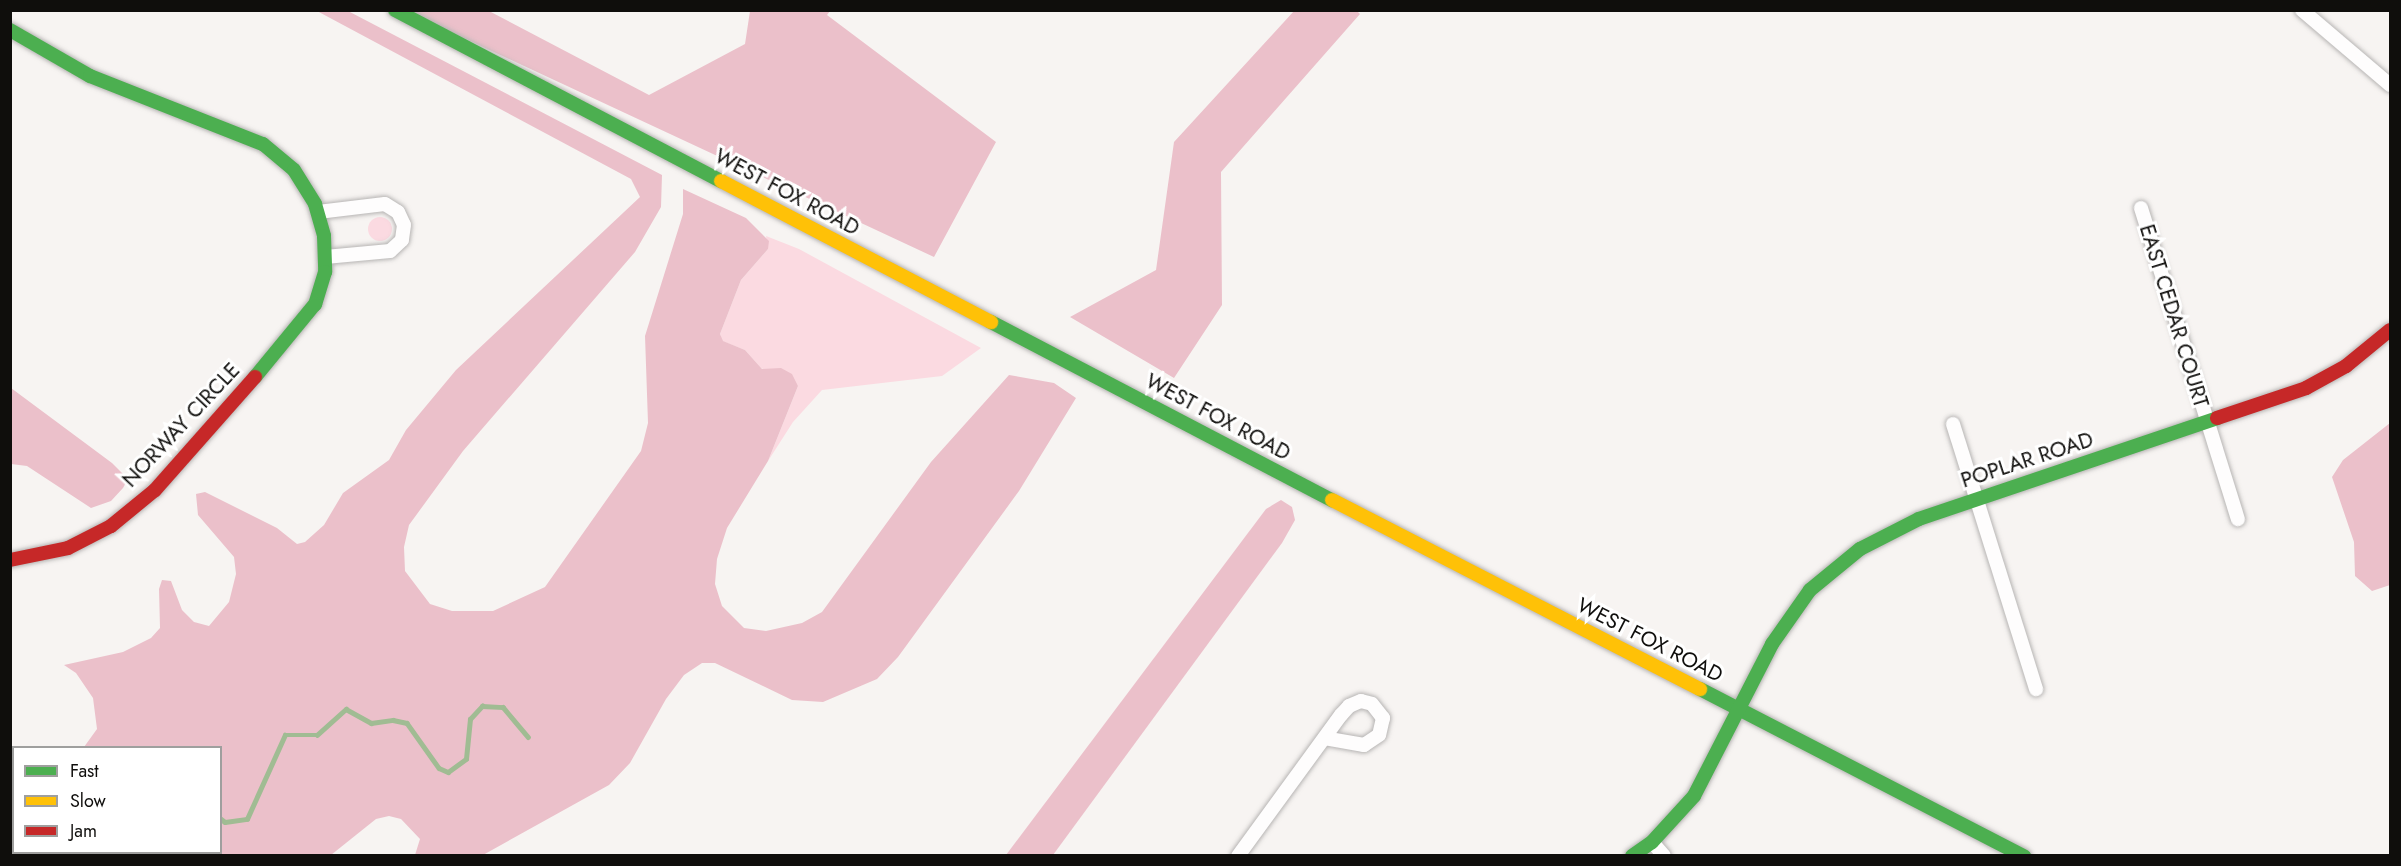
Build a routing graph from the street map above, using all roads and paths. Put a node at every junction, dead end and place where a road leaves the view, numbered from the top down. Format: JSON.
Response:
{"nodes":[{"id":1,"x":395,"y":10,"type":"edge"},
{"id":2,"x":2302,"y":10,"type":"edge"},
{"id":3,"x":10,"y":30,"type":"edge"},
{"id":4,"x":2391,"y":85,"type":"edge"},
{"id":5,"x":2141,"y":208,"type":"dead end"},
{"id":6,"x":318,"y":212,"type":"junction"},
{"id":7,"x":325,"y":257,"type":"junction"},
{"id":8,"x":2391,"y":330,"type":"edge"},
{"id":9,"x":1953,"y":423,"type":"dead end"},
{"id":10,"x":2207,"y":423,"type":"junction"},
{"id":11,"x":1978,"y":498,"type":"junction"},
{"id":12,"x":2238,"y":519,"type":"dead end"},
{"id":13,"x":10,"y":560,"type":"edge"},
{"id":14,"x":2037,"y":689,"type":"dead end"},
{"id":15,"x":1739,"y":709,"type":"junction"},
{"id":16,"x":1325,"y":738,"type":"dead end"},
{"id":17,"x":1652,"y":842,"type":"junction"},
{"id":18,"x":1238,"y":855,"type":"edge"},
{"id":19,"x":1632,"y":855,"type":"edge"},
{"id":20,"x":1664,"y":855,"type":"edge"},
{"id":21,"x":2024,"y":855,"type":"edge"}],
"edges":[{"from":1,"to":15,"type":"street","name":"WEST FOX ROAD"},
{"from":2,"to":4,"type":"street"},
{"from":3,"to":6,"type":"street","name":"NORWAY CIRCLE"},
{"from":5,"to":10,"type":"street","name":"EAST CEDAR COURT"},
{"from":6,"to":7,"type":"street","name":"NORWAY CIRCLE"},
{"from":6,"to":7,"type":"street"},
{"from":7,"to":13,"type":"street","name":"NORWAY CIRCLE"},
{"from":8,"to":10,"type":"street","name":"POPLAR ROAD"},
{"from":9,"to":11,"type":"street"},
{"from":10,"to":11,"type":"street","name":"POPLAR ROAD"},
{"from":10,"to":12,"type":"street","name":"EAST CEDAR COURT"},
{"from":11,"to":14,"type":"street"},
{"from":11,"to":15,"type":"street","name":"POPLAR ROAD"},
{"from":15,"to":17,"type":"street","name":"POPLAR ROAD"},
{"from":15,"to":21,"type":"street","name":"WEST FOX ROAD"},
{"from":16,"to":18,"type":"street"},
{"from":17,"to":19,"type":"street","name":"POPLAR ROAD"},
{"from":17,"to":20,"type":"street"}]}
